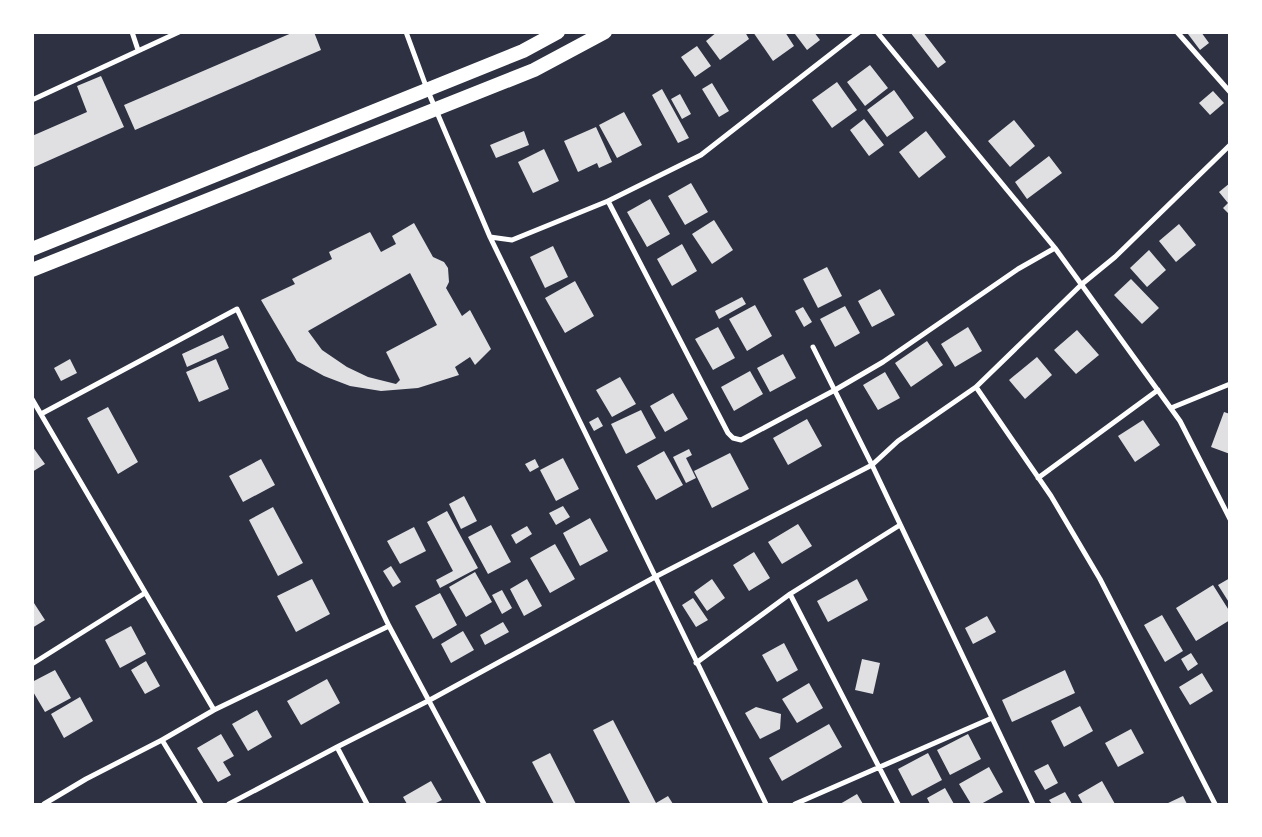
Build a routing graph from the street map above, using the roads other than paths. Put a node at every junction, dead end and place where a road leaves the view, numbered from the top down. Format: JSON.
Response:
{"nodes":[{"id":1,"x":132,"y":32,"type":"edge"},
{"id":2,"x":179,"y":32,"type":"edge"},
{"id":3,"x":406,"y":32,"type":"edge"},
{"id":4,"x":558,"y":32,"type":"edge"},
{"id":5,"x":605,"y":32,"type":"edge"},
{"id":6,"x":859,"y":32,"type":"edge"},
{"id":7,"x":877,"y":32,"type":"edge"},
{"id":8,"x":1177,"y":32,"type":"edge"},
{"id":9,"x":138,"y":50,"type":"junction"},
{"id":10,"x":427,"y":89,"type":"junction"},
{"id":11,"x":1230,"y":92,"type":"edge"},
{"id":12,"x":32,"y":100,"type":"edge"},
{"id":13,"x":436,"y":109,"type":"junction"},
{"id":14,"x":1230,"y":145,"type":"edge"},
{"id":15,"x":608,"y":201,"type":"junction"},
{"id":16,"x":490,"y":237,"type":"junction"},
{"id":17,"x":1055,"y":248,"type":"junction"},
{"id":18,"x":32,"y":249,"type":"edge"},
{"id":19,"x":32,"y":270,"type":"edge"},
{"id":20,"x":1082,"y":284,"type":"junction"},
{"id":21,"x":814,"y":347,"type":"dead end"},
{"id":22,"x":1230,"y":384,"type":"edge"},
{"id":23,"x":976,"y":387,"type":"junction"},
{"id":24,"x":835,"y":390,"type":"junction"},
{"id":25,"x":1158,"y":390,"type":"junction"},
{"id":26,"x":32,"y":399,"type":"edge"},
{"id":27,"x":1171,"y":408,"type":"junction"},
{"id":28,"x":41,"y":414,"type":"junction"},
{"id":29,"x":872,"y":465,"type":"junction"},
{"id":30,"x":1038,"y":478,"type":"junction"},
{"id":31,"x":1230,"y":519,"type":"edge"},
{"id":32,"x":900,"y":525,"type":"junction"},
{"id":33,"x":655,"y":577,"type":"junction"},
{"id":34,"x":145,"y":593,"type":"junction"},
{"id":35,"x":790,"y":594,"type":"junction"},
{"id":36,"x":389,"y":626,"type":"junction"},
{"id":37,"x":696,"y":663,"type":"junction"},
{"id":38,"x":32,"y":664,"type":"edge"},
{"id":39,"x":428,"y":701,"type":"junction"},
{"id":40,"x":214,"y":710,"type":"junction"},
{"id":41,"x":992,"y":718,"type":"junction"},
{"id":42,"x":162,"y":740,"type":"junction"},
{"id":43,"x":337,"y":747,"type":"junction"},
{"id":44,"x":879,"y":767,"type":"junction"},
{"id":45,"x":44,"y":804,"type":"edge"},
{"id":46,"x":201,"y":804,"type":"edge"},
{"id":47,"x":229,"y":804,"type":"edge"},
{"id":48,"x":367,"y":804,"type":"edge"},
{"id":49,"x":484,"y":804,"type":"edge"},
{"id":50,"x":766,"y":804,"type":"edge"},
{"id":51,"x":795,"y":804,"type":"edge"},
{"id":52,"x":898,"y":804,"type":"edge"},
{"id":53,"x":1033,"y":804,"type":"edge"},
{"id":54,"x":1214,"y":804,"type":"edge"}],
"edges":[{"from":1,"to":9,"type":"street"},
{"from":2,"to":9,"type":"street"},
{"from":3,"to":10,"type":"street"},
{"from":4,"to":10,"type":"highway"},
{"from":5,"to":13,"type":"highway"},
{"from":6,"to":15,"type":"street"},
{"from":7,"to":17,"type":"street"},
{"from":8,"to":11,"type":"street"},
{"from":9,"to":12,"type":"street"},
{"from":10,"to":13,"type":"street"},
{"from":10,"to":18,"type":"highway"},
{"from":13,"to":16,"type":"street"},
{"from":13,"to":19,"type":"highway"},
{"from":14,"to":20,"type":"street"},
{"from":15,"to":16,"type":"street"},
{"from":15,"to":24,"type":"street"},
{"from":16,"to":33,"type":"street"},
{"from":17,"to":20,"type":"street"},
{"from":17,"to":24,"type":"street"},
{"from":20,"to":23,"type":"street"},
{"from":20,"to":25,"type":"street"},
{"from":21,"to":24,"type":"street"},
{"from":22,"to":27,"type":"street"},
{"from":23,"to":29,"type":"street"},
{"from":23,"to":30,"type":"street"},
{"from":24,"to":29,"type":"street"},
{"from":25,"to":27,"type":"street"},
{"from":25,"to":30,"type":"street"},
{"from":26,"to":28,"type":"street"},
{"from":27,"to":31,"type":"street"},
{"from":28,"to":34,"type":"street"},
{"from":28,"to":36,"type":"street"},
{"from":29,"to":32,"type":"street"},
{"from":29,"to":33,"type":"street"},
{"from":30,"to":54,"type":"street"},
{"from":32,"to":35,"type":"street"},
{"from":32,"to":41,"type":"street"},
{"from":33,"to":37,"type":"street"},
{"from":33,"to":39,"type":"street"},
{"from":34,"to":38,"type":"street"},
{"from":34,"to":40,"type":"street"},
{"from":35,"to":37,"type":"street"},
{"from":35,"to":44,"type":"street"},
{"from":36,"to":39,"type":"street"},
{"from":36,"to":40,"type":"street"},
{"from":37,"to":50,"type":"street"},
{"from":39,"to":43,"type":"street"},
{"from":39,"to":49,"type":"street"},
{"from":40,"to":42,"type":"street"},
{"from":41,"to":44,"type":"street"},
{"from":41,"to":53,"type":"street"},
{"from":42,"to":45,"type":"street"},
{"from":42,"to":46,"type":"street"},
{"from":43,"to":47,"type":"street"},
{"from":43,"to":48,"type":"street"},
{"from":44,"to":51,"type":"street"},
{"from":44,"to":52,"type":"street"}]}
